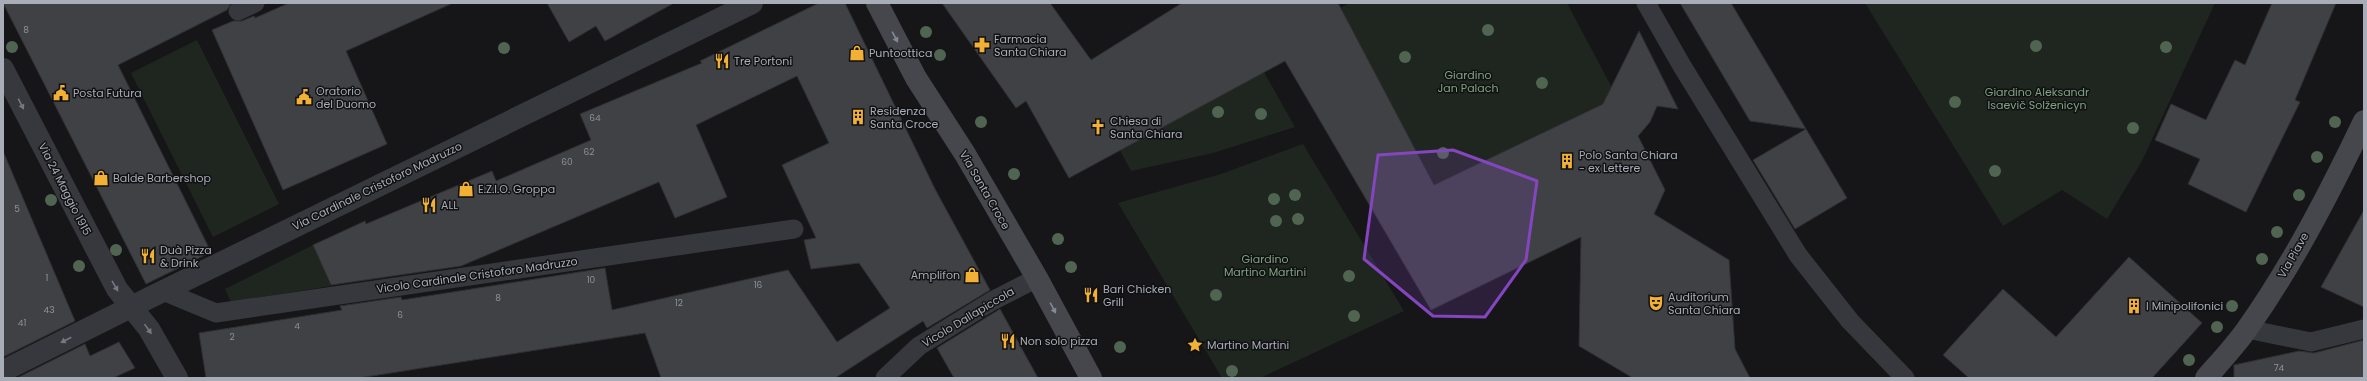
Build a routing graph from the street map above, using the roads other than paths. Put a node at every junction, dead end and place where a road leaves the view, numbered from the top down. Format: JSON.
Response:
{"nodes":[{"id":1,"x":255,"y":3,"type":"edge"},
{"id":2,"x":752,"y":3,"type":"edge"},
{"id":3,"x":876,"y":3,"type":"edge"},
{"id":4,"x":1646,"y":3,"type":"edge"},
{"id":5,"x":238,"y":11,"type":"dead end"},
{"id":6,"x":3,"y":69,"type":"edge"},
{"id":7,"x":2364,"y":121,"type":"edge"},
{"id":8,"x":794,"y":229,"type":"dead end"},
{"id":9,"x":1037,"y":278,"type":"junction"},
{"id":10,"x":163,"y":291,"type":"junction"},
{"id":11,"x":130,"y":307,"type":"junction"},
{"id":12,"x":2247,"y":329,"type":"junction"},
{"id":13,"x":2364,"y":329,"type":"edge"},
{"id":14,"x":3,"y":371,"type":"edge"},
{"id":15,"x":177,"y":378,"type":"edge"},
{"id":16,"x":885,"y":378,"type":"edge"},
{"id":17,"x":1091,"y":378,"type":"edge"},
{"id":18,"x":1905,"y":378,"type":"edge"},
{"id":19,"x":2206,"y":378,"type":"edge"}],
"edges":[{"from":1,"to":5,"type":"lane"},
{"from":2,"to":10,"type":"street","name":"Via Cardinale Cristoforo Madruzzo"},
{"from":3,"to":9,"type":"street","name":"Via Santa Croce","one_way":true},
{"from":4,"to":18,"type":"lane"},
{"from":6,"to":11,"type":"street","name":"Via 24 Maggio 1915","one_way":true},
{"from":7,"to":12,"type":"street","name":"Via Piave"},
{"from":8,"to":10,"type":"lane","name":"Vicolo Cardinale Cristoforo Madruzzo"},
{"from":9,"to":16,"type":"lane","name":"Vicolo Dallapiccola"},
{"from":9,"to":17,"type":"street","name":"Via Santa Croce","one_way":true},
{"from":10,"to":11,"type":"street","name":"Via Cardinale Cristoforo Madruzzo"},
{"from":11,"to":14,"type":"street","name":"Via Cardinale Cristoforo Madruzzo","one_way":true},
{"from":11,"to":15,"type":"street","name":"Via 24 Maggio 1915","one_way":true},
{"from":12,"to":13,"type":"lane"},
{"from":12,"to":19,"type":"street","name":"Via Piave"}]}
